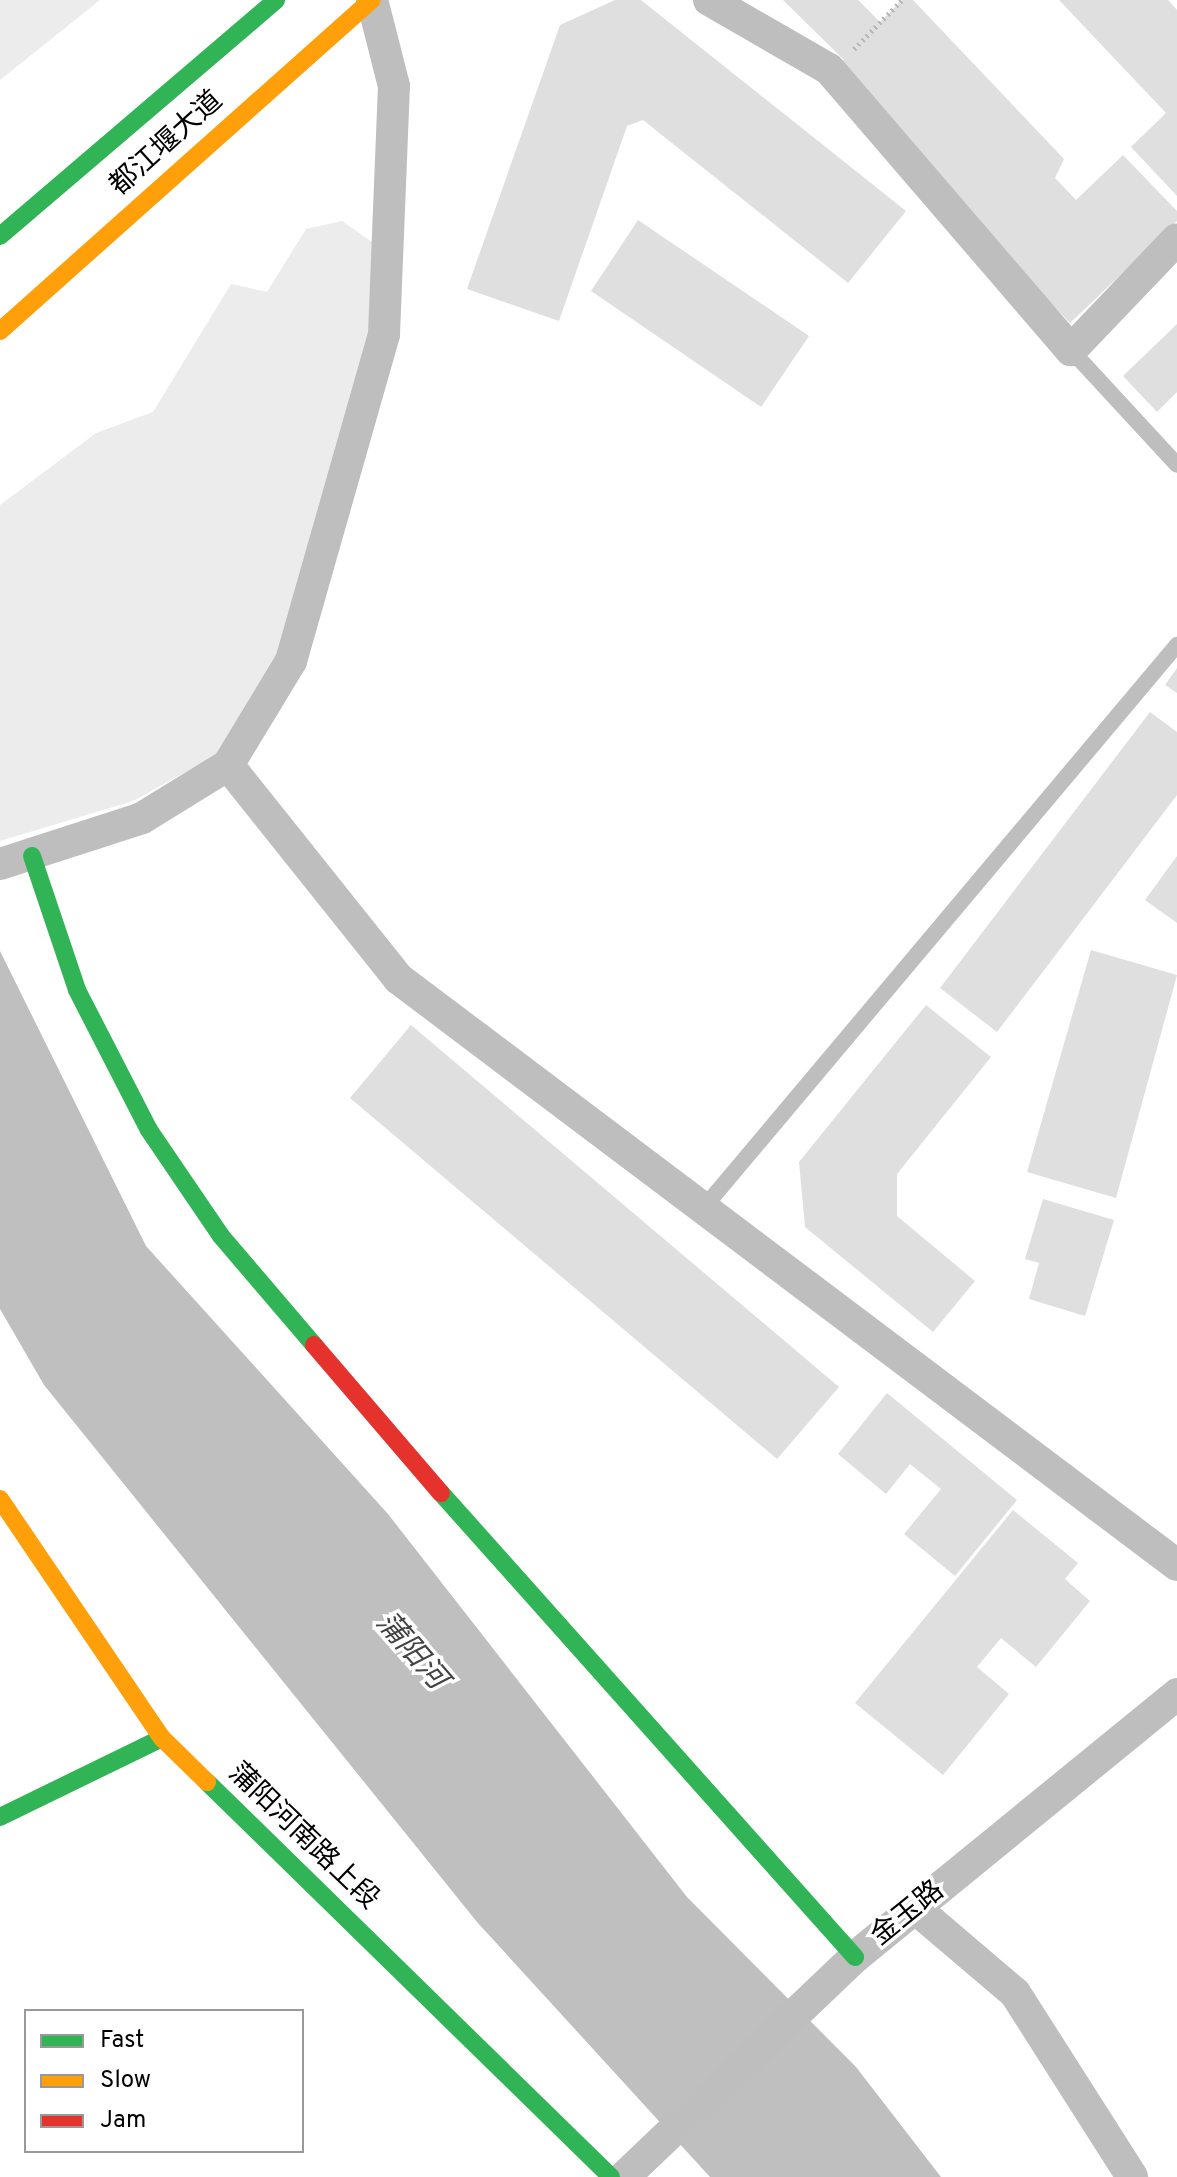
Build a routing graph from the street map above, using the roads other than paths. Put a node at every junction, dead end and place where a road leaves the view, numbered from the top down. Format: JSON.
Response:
{"nodes":[{"id":1,"x":276,"y":0,"type":"edge"},
{"id":2,"x":372,"y":0,"type":"edge"},
{"id":3,"x":709,"y":0,"type":"edge"},
{"id":4,"x":0,"y":236,"type":"edge"},
{"id":5,"x":1177,"y":239,"type":"edge"},
{"id":6,"x":0,"y":331,"type":"edge"},
{"id":7,"x":1071,"y":350,"type":"junction"},
{"id":8,"x":1177,"y":465,"type":"edge"},
{"id":9,"x":1177,"y":645,"type":"edge"},
{"id":10,"x":228,"y":765,"type":"junction"},
{"id":11,"x":32,"y":856,"type":"junction"},
{"id":12,"x":0,"y":864,"type":"edge"},
{"id":13,"x":701,"y":1211,"type":"junction"},
{"id":14,"x":0,"y":1499,"type":"edge"},
{"id":15,"x":1177,"y":1565,"type":"edge"},
{"id":16,"x":1177,"y":1694,"type":"edge"},
{"id":17,"x":162,"y":1738,"type":"junction"},
{"id":18,"x":0,"y":1817,"type":"edge"},
{"id":19,"x":915,"y":1908,"type":"junction"},
{"id":20,"x":855,"y":1957,"type":"junction"},
{"id":21,"x":611,"y":2177,"type":"edge"},
{"id":22,"x":624,"y":2177,"type":"edge"},
{"id":23,"x":1132,"y":2177,"type":"edge"}],
"edges":[{"from":1,"to":4,"type":"street","name":"都江堰大道"},
{"from":2,"to":6,"type":"street","name":"都江堰大道"},
{"from":2,"to":10,"type":"street"},
{"from":3,"to":7,"type":"street"},
{"from":5,"to":7,"type":"street"},
{"from":7,"to":8,"type":"lane"},
{"from":9,"to":13,"type":"lane"},
{"from":10,"to":11,"type":"street"},
{"from":10,"to":13,"type":"street"},
{"from":11,"to":12,"type":"street"},
{"from":11,"to":20,"type":"street"},
{"from":13,"to":15,"type":"street"},
{"from":14,"to":17,"type":"street","name":"蒲阳河南路上段"},
{"from":16,"to":19,"type":"street","name":"金玉路"},
{"from":17,"to":18,"type":"street"},
{"from":17,"to":21,"type":"street","name":"蒲阳河南路上段"},
{"from":19,"to":20,"type":"street","name":"金玉路"},
{"from":19,"to":23,"type":"street"},
{"from":20,"to":22,"type":"street","name":"金玉路"}]}
